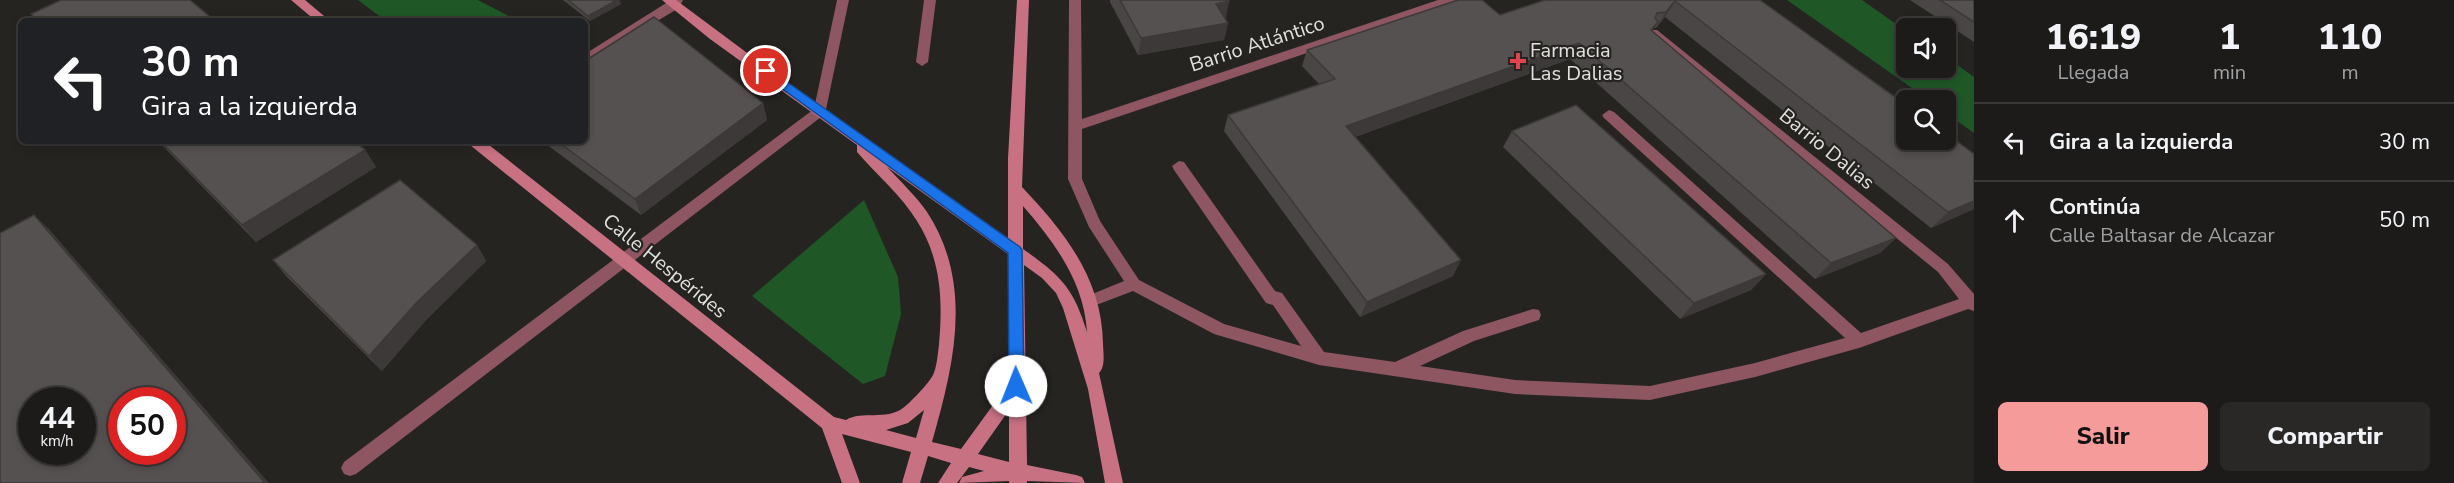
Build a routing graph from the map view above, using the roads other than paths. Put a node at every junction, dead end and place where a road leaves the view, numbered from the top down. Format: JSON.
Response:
{"nodes":[{"id":1,"x":297,"y":0,"type":"edge"},
{"id":2,"x":843,"y":0,"type":"edge"},
{"id":3,"x":930,"y":0,"type":"edge"},
{"id":4,"x":1023,"y":0,"type":"edge"},
{"id":5,"x":1075,"y":0,"type":"edge"},
{"id":6,"x":1451,"y":0,"type":"edge"},
{"id":7,"x":674,"y":2,"type":"edge"},
{"id":8,"x":320,"y":18,"type":"edge"},
{"id":9,"x":1653,"y":33,"type":"edge"},
{"id":10,"x":588,"y":58,"type":"edge"},
{"id":11,"x":922,"y":62,"type":"dead end"},
{"id":12,"x":820,"y":111,"type":"junction"},
{"id":13,"x":1609,"y":115,"type":"dead end"},
{"id":14,"x":1075,"y":126,"type":"junction"},
{"id":15,"x":848,"y":132,"type":"junction"},
{"id":16,"x":479,"y":144,"type":"edge"},
{"id":17,"x":1179,"y":166,"type":"dead end"},
{"id":18,"x":1015,"y":189,"type":"junction"},
{"id":19,"x":1015,"y":250,"type":"junction"},
{"id":20,"x":623,"y":259,"type":"junction"},
{"id":21,"x":1134,"y":284,"type":"junction"},
{"id":22,"x":1091,"y":301,"type":"junction"},
{"id":23,"x":1973,"y":302,"type":"edge"},
{"id":24,"x":1533,"y":315,"type":"dead end"},
{"id":25,"x":1859,"y":341,"type":"junction"},
{"id":26,"x":1319,"y":358,"type":"junction"},
{"id":27,"x":1397,"y":369,"type":"junction"},
{"id":28,"x":941,"y":376,"type":"junction"},
{"id":29,"x":1016,"y":386,"type":"junction"},
{"id":30,"x":1096,"y":389,"type":"junction"},
{"id":31,"x":829,"y":423,"type":"junction"},
{"id":32,"x":921,"y":447,"type":"junction"},
{"id":33,"x":964,"y":458,"type":"junction"},
{"id":34,"x":350,"y":468,"type":"dead end"},
{"id":35,"x":1018,"y":478,"type":"edge"},
{"id":36,"x":851,"y":483,"type":"edge"},
{"id":37,"x":911,"y":483,"type":"edge"},
{"id":38,"x":947,"y":483,"type":"edge"},
{"id":39,"x":968,"y":483,"type":"edge"},
{"id":40,"x":1076,"y":483,"type":"edge"},
{"id":41,"x":1114,"y":483,"type":"edge"}],
"edges":[{"from":1,"to":8,"type":"main road"},
{"from":2,"to":12,"type":"street"},
{"from":3,"to":11,"type":"street"},
{"from":4,"to":18,"type":"main road"},
{"from":5,"to":14,"type":"street"},
{"from":6,"to":14,"type":"street","name":"Barrio Atlántico"},
{"from":7,"to":10,"type":"street"},
{"from":7,"to":12,"type":"main road"},
{"from":9,"to":23,"type":"street","name":"Barrio Dalias"},
{"from":12,"to":15,"type":"main road"},
{"from":12,"to":20,"type":"street"},
{"from":13,"to":25,"type":"street"},
{"from":14,"to":21,"type":"street"},
{"from":15,"to":19,"type":"main road"},
{"from":15,"to":28,"type":"main road"},
{"from":16,"to":20,"type":"main road","name":"Calle Hespérides"},
{"from":17,"to":26,"type":"street"},
{"from":18,"to":19,"type":"main road"},
{"from":18,"to":22,"type":"main road"},
{"from":19,"to":29,"type":"main road"},
{"from":19,"to":30,"type":"main road"},
{"from":20,"to":31,"type":"main road","name":"Calle Hespérides"},
{"from":20,"to":34,"type":"street"},
{"from":21,"to":22,"type":"street"},
{"from":21,"to":26,"type":"street"},
{"from":22,"to":30,"type":"main road"},
{"from":23,"to":25,"type":"street"},
{"from":24,"to":27,"type":"street"},
{"from":25,"to":27,"type":"street"},
{"from":26,"to":27,"type":"street"},
{"from":28,"to":31,"type":"main road"},
{"from":28,"to":32,"type":"main road"},
{"from":29,"to":33,"type":"main road"},
{"from":29,"to":35,"type":"main road"},
{"from":30,"to":41,"type":"main road"},
{"from":31,"to":32,"type":"main road"},
{"from":31,"to":36,"type":"main road"},
{"from":32,"to":33,"type":"main road"},
{"from":32,"to":37,"type":"main road"},
{"from":33,"to":35,"type":"main road"},
{"from":33,"to":38,"type":"main road"},
{"from":35,"to":39,"type":"main road"},
{"from":35,"to":40,"type":"main road"}]}
